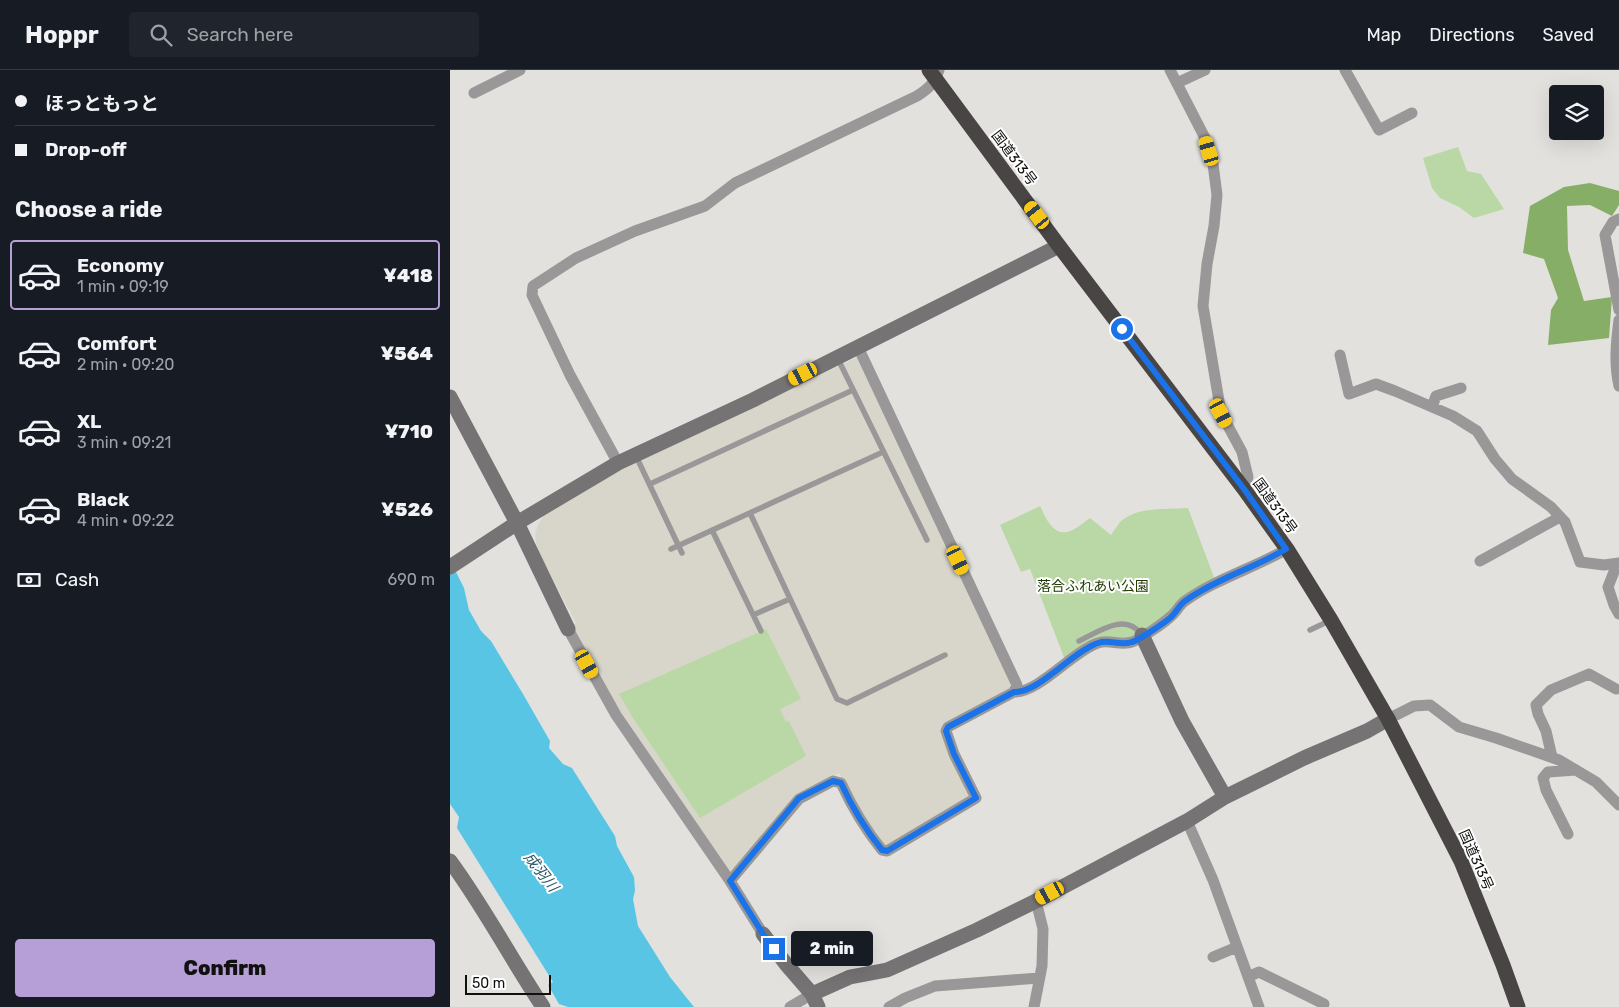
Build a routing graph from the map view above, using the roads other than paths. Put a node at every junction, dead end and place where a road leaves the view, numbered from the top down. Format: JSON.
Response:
{"nodes":[{"id":1,"x":520,"y":70,"type":"edge"},
{"id":2,"x":1170,"y":70,"type":"edge"},
{"id":3,"x":1205,"y":70,"type":"edge"},
{"id":4,"x":1345,"y":70,"type":"edge"},
{"id":5,"x":935,"y":73,"type":"edge"},
{"id":6,"x":1177,"y":83,"type":"junction"},
{"id":7,"x":474,"y":93,"type":"dead end"},
{"id":8,"x":1412,"y":113,"type":"dead end"},
{"id":9,"x":1619,"y":219,"type":"edge"},
{"id":10,"x":1059,"y":246,"type":"junction"},
{"id":11,"x":1619,"y":310,"type":"edge"},
{"id":12,"x":1619,"y":320,"type":"edge"},
{"id":13,"x":858,"y":347,"type":"junction"},
{"id":14,"x":1340,"y":355,"type":"dead end"},
{"id":15,"x":837,"y":358,"type":"junction"},
{"id":16,"x":1618,"y":380,"type":"edge"},
{"id":17,"x":1461,"y":388,"type":"dead end"},
{"id":18,"x":853,"y":390,"type":"junction"},
{"id":19,"x":450,"y":398,"type":"edge"},
{"id":20,"x":1432,"y":407,"type":"junction"},
{"id":21,"x":883,"y":452,"type":"junction"},
{"id":22,"x":636,"y":454,"type":"junction"},
{"id":23,"x":618,"y":463,"type":"junction"},
{"id":24,"x":650,"y":484,"type":"junction"},
{"id":25,"x":1244,"y":489,"type":"junction"},
{"id":26,"x":750,"y":513,"type":"junction"},
{"id":27,"x":1560,"y":517,"type":"junction"},
{"id":28,"x":513,"y":526,"type":"junction"},
{"id":29,"x":712,"y":530,"type":"junction"},
{"id":30,"x":927,"y":540,"type":"dead end"},
{"id":31,"x":678,"y":546,"type":"junction"},
{"id":32,"x":670,"y":549,"type":"dead end"},
{"id":33,"x":1286,"y":549,"type":"junction"},
{"id":34,"x":682,"y":553,"type":"dead end"},
{"id":35,"x":1480,"y":561,"type":"dead end"},
{"id":36,"x":1618,"y":564,"type":"edge"},
{"id":37,"x":450,"y":568,"type":"edge"},
{"id":38,"x":790,"y":599,"type":"junction"},
{"id":39,"x":1619,"y":614,"type":"edge"},
{"id":40,"x":753,"y":615,"type":"junction"},
{"id":41,"x":1331,"y":620,"type":"junction"},
{"id":42,"x":568,"y":629,"type":"joint"},
{"id":43,"x":1310,"y":630,"type":"dead end"},
{"id":44,"x":761,"y":631,"type":"dead end"},
{"id":45,"x":1142,"y":635,"type":"junction"},
{"id":46,"x":1079,"y":641,"type":"dead end"},
{"id":47,"x":945,"y":655,"type":"dead end"},
{"id":48,"x":1616,"y":689,"type":"dead end"},
{"id":49,"x":1014,"y":692,"type":"junction"},
{"id":50,"x":1388,"y":719,"type":"junction"},
{"id":51,"x":1552,"y":757,"type":"junction"},
{"id":52,"x":1576,"y":770,"type":"junction"},
{"id":53,"x":1226,"y":797,"type":"junction"},
{"id":54,"x":1619,"y":805,"type":"edge"},
{"id":55,"x":1187,"y":821,"type":"junction"},
{"id":56,"x":1568,"y":834,"type":"dead end"},
{"id":57,"x":450,"y":861,"type":"edge"},
{"id":58,"x":730,"y":881,"type":"junction"},
{"id":59,"x":1036,"y":901,"type":"junction"},
{"id":60,"x":763,"y":934,"type":"joint"},
{"id":61,"x":1237,"y":947,"type":"junction"},
{"id":62,"x":1213,"y":957,"type":"dead end"},
{"id":63,"x":1248,"y":977,"type":"junction"},
{"id":64,"x":1040,"y":978,"type":"junction"},
{"id":65,"x":811,"y":1000,"type":"edge"},
{"id":66,"x":1324,"y":1004,"type":"dead end"},
{"id":67,"x":543,"y":1007,"type":"edge"},
{"id":68,"x":790,"y":1007,"type":"edge"},
{"id":69,"x":889,"y":1007,"type":"edge"},
{"id":70,"x":1034,"y":1007,"type":"edge"},
{"id":71,"x":1259,"y":1007,"type":"edge"},
{"id":72,"x":1518,"y":1007,"type":"edge"}],
"edges":[{"from":1,"to":7,"type":"street"},
{"from":2,"to":6,"type":"street"},
{"from":3,"to":6,"type":"street"},
{"from":4,"to":8,"type":"street"},
{"from":5,"to":10,"type":"highway","name":"国道313号"},
{"from":5,"to":23,"type":"street"},
{"from":6,"to":25,"type":"street"},
{"from":9,"to":11,"type":"street"},
{"from":10,"to":13,"type":"street"},
{"from":10,"to":25,"type":"highway","name":"国道313号"},
{"from":12,"to":16,"type":"street"},
{"from":13,"to":15,"type":"street"},
{"from":13,"to":49,"type":"street"},
{"from":14,"to":20,"type":"street"},
{"from":15,"to":18,"type":"lane"},
{"from":15,"to":22,"type":"street"},
{"from":17,"to":20,"type":"street"},
{"from":18,"to":21,"type":"lane"},
{"from":18,"to":24,"type":"lane"},
{"from":19,"to":28,"type":"street"},
{"from":20,"to":27,"type":"street"},
{"from":21,"to":26,"type":"lane"},
{"from":21,"to":30,"type":"lane"},
{"from":22,"to":23,"type":"street"},
{"from":22,"to":24,"type":"lane"},
{"from":23,"to":28,"type":"street"},
{"from":24,"to":31,"type":"lane"},
{"from":25,"to":33,"type":"highway","name":"国道313号"},
{"from":26,"to":29,"type":"lane"},
{"from":26,"to":38,"type":"lane"},
{"from":27,"to":35,"type":"street"},
{"from":27,"to":36,"type":"street"},
{"from":28,"to":37,"type":"street"},
{"from":28,"to":42,"type":"street"},
{"from":29,"to":31,"type":"lane"},
{"from":29,"to":40,"type":"lane"},
{"from":31,"to":32,"type":"lane"},
{"from":31,"to":34,"type":"lane"},
{"from":33,"to":41,"type":"highway","name":"国道313号"},
{"from":33,"to":45,"type":"street"},
{"from":36,"to":39,"type":"street"},
{"from":38,"to":40,"type":"lane"},
{"from":38,"to":47,"type":"lane"},
{"from":40,"to":44,"type":"lane"},
{"from":41,"to":43,"type":"lane"},
{"from":41,"to":50,"type":"highway","name":"国道313号"},
{"from":42,"to":58,"type":"street"},
{"from":45,"to":46,"type":"lane"},
{"from":45,"to":49,"type":"street"},
{"from":45,"to":53,"type":"street"},
{"from":48,"to":51,"type":"street"},
{"from":49,"to":58,"type":"street"},
{"from":50,"to":51,"type":"street"},
{"from":50,"to":53,"type":"street"},
{"from":50,"to":72,"type":"highway","name":"国道313号"},
{"from":51,"to":52,"type":"street"},
{"from":52,"to":54,"type":"street"},
{"from":52,"to":56,"type":"street"},
{"from":53,"to":55,"type":"street"},
{"from":55,"to":59,"type":"street"},
{"from":55,"to":61,"type":"street"},
{"from":57,"to":67,"type":"street"},
{"from":58,"to":60,"type":"street"},
{"from":59,"to":64,"type":"street"},
{"from":59,"to":65,"type":"street"},
{"from":60,"to":65,"type":"street"},
{"from":61,"to":62,"type":"street"},
{"from":61,"to":63,"type":"street"},
{"from":63,"to":66,"type":"street"},
{"from":63,"to":71,"type":"street"},
{"from":64,"to":69,"type":"street"},
{"from":64,"to":70,"type":"street"},
{"from":65,"to":68,"type":"street"}]}
